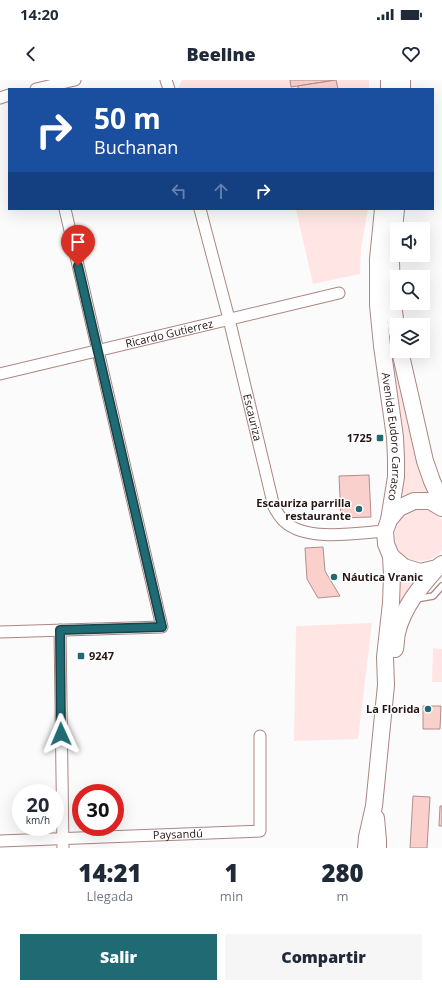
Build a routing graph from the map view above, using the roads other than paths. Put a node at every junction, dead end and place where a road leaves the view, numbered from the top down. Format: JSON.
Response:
{"nodes":[{"id":1,"x":75,"y":80,"type":"edge"},
{"id":2,"x":40,"y":88,"type":"edge"},
{"id":3,"x":65,"y":210,"type":"edge"},
{"id":4,"x":200,"y":210,"type":"edge"},
{"id":5,"x":383,"y":210,"type":"edge"},
{"id":6,"x":396,"y":210,"type":"edge"},
{"id":7,"x":339,"y":293,"type":"dead end"},
{"id":8,"x":395,"y":318,"type":"edge"},
{"id":9,"x":229,"y":319,"type":"junction"},
{"id":10,"x":98,"y":350,"type":"junction"},
{"id":11,"x":401,"y":358,"type":"edge"},
{"id":12,"x":0,"y":374,"type":"edge"},
{"id":13,"x":442,"y":503,"type":"edge"},
{"id":14,"x":442,"y":508,"type":"edge"},
{"id":15,"x":387,"y":526,"type":"junction"},
{"id":16,"x":391,"y":556,"type":"junction"},
{"id":17,"x":439,"y":566,"type":"edge"},
{"id":18,"x":442,"y":586,"type":"edge"},
{"id":19,"x":412,"y":599,"type":"junction"},
{"id":20,"x":60,"y":630,"type":"junction"},
{"id":21,"x":0,"y":632,"type":"edge"},
{"id":22,"x":386,"y":685,"type":"junction"},
{"id":23,"x":260,"y":736,"type":"dead end"},
{"id":24,"x":374,"y":806,"type":"junction"},
{"id":25,"x":0,"y":841,"type":"edge"},
{"id":26,"x":63,"y":843,"type":"edge"},
{"id":27,"x":366,"y":848,"type":"edge"},
{"id":28,"x":378,"y":848,"type":"edge"}],
"edges":[{"from":1,"to":2,"type":"street"},
{"from":3,"to":10,"type":"street"},
{"from":4,"to":9,"type":"street","name":"Escauriza"},
{"from":5,"to":15,"type":"main road","name":"Avenida Eudoro Carrasco"},
{"from":6,"to":8,"type":"main road"},
{"from":7,"to":9,"type":"street","name":"Ricardo Gutierrez"},
{"from":9,"to":10,"type":"street","name":"Ricardo Gutierrez"},
{"from":9,"to":15,"type":"street","name":"Escauriza"},
{"from":10,"to":12,"type":"street","name":"Ricardo Gutierrez"},
{"from":10,"to":20,"type":"street"},
{"from":11,"to":13,"type":"main road","name":"Avenida Eudoro Carrasco"},
{"from":14,"to":15,"type":"main road"},
{"from":15,"to":16,"type":"main road","name":"Avenida Eudoro Carrasco"},
{"from":16,"to":17,"type":"main road"},
{"from":16,"to":22,"type":"main road"},
{"from":17,"to":19,"type":"main road"},
{"from":18,"to":19,"type":"lane"},
{"from":19,"to":22,"type":"main road"},
{"from":20,"to":21,"type":"street"},
{"from":20,"to":26,"type":"street"},
{"from":22,"to":24,"type":"main road"},
{"from":23,"to":26,"type":"street","name":"Paysandú"},
{"from":24,"to":27,"type":"main road"},
{"from":24,"to":28,"type":"main road"},
{"from":25,"to":26,"type":"street","name":"Paysandú"}]}
